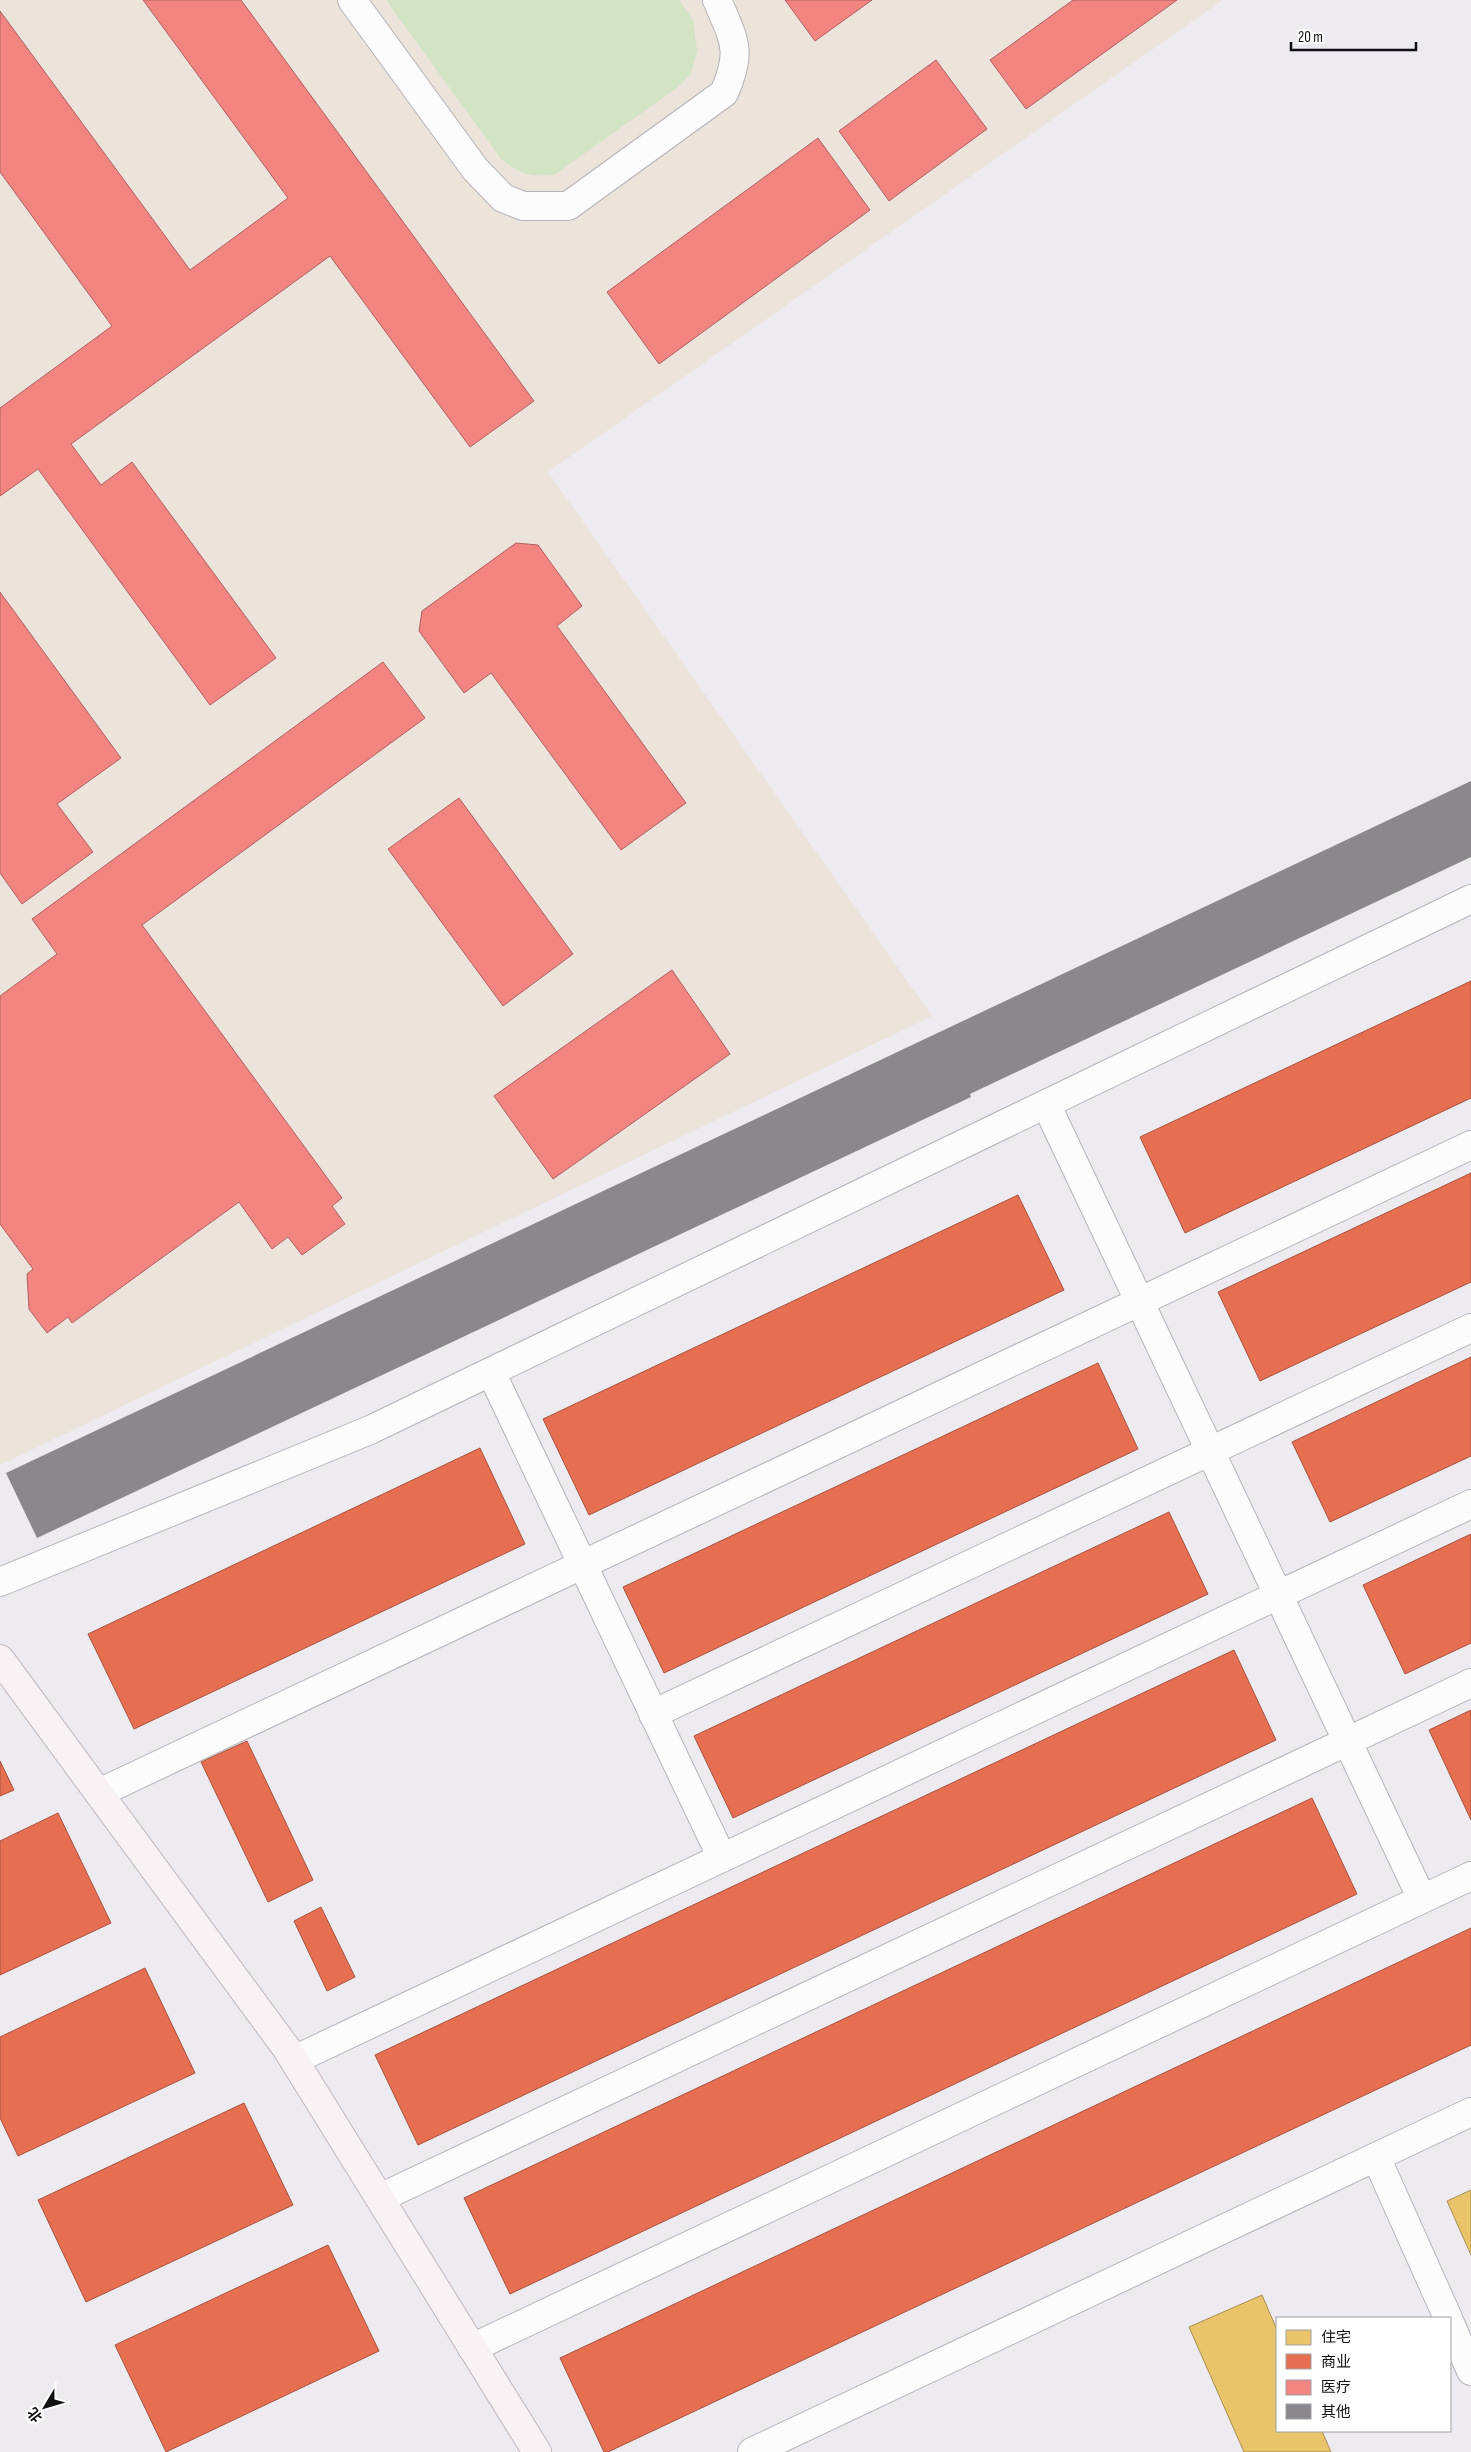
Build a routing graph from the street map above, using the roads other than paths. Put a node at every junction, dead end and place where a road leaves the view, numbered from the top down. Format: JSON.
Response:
{"nodes":[{"id":1,"x":352,"y":0,"type":"edge"},
{"id":2,"x":717,"y":0,"type":"edge"},
{"id":3,"x":1471,"y":899,"type":"edge"},
{"id":4,"x":1046,"y":1104,"type":"junction"},
{"id":5,"x":1471,"y":1145,"type":"edge"},
{"id":6,"x":1139,"y":1302,"type":"junction"},
{"id":7,"x":1471,"y":1328,"type":"edge"},
{"id":8,"x":491,"y":1372,"type":"junction"},
{"id":9,"x":1210,"y":1451,"type":"junction"},
{"id":10,"x":1471,"y":1504,"type":"edge"},
{"id":11,"x":583,"y":1564,"type":"junction"},
{"id":12,"x":0,"y":1582,"type":"edge"},
{"id":13,"x":1278,"y":1595,"type":"junction"},
{"id":14,"x":0,"y":1659,"type":"edge"},
{"id":15,"x":1471,"y":1683,"type":"edge"},
{"id":16,"x":654,"y":1714,"type":"junction"},
{"id":17,"x":1348,"y":1741,"type":"junction"},
{"id":18,"x":99,"y":1793,"type":"junction"},
{"id":19,"x":722,"y":1858,"type":"junction"},
{"id":20,"x":1471,"y":1876,"type":"edge"},
{"id":21,"x":1422,"y":1899,"type":"junction"},
{"id":22,"x":294,"y":2060,"type":"junction"},
{"id":23,"x":1471,"y":2112,"type":"edge"},
{"id":24,"x":1376,"y":2157,"type":"junction"},
{"id":25,"x":380,"y":2198,"type":"junction"},
{"id":26,"x":1448,"y":2317,"type":"edge"},
{"id":27,"x":1451,"y":2325,"type":"edge"},
{"id":28,"x":472,"y":2348,"type":"junction"},
{"id":29,"x":1471,"y":2371,"type":"edge"},
{"id":30,"x":537,"y":2452,"type":"edge"},
{"id":31,"x":752,"y":2452,"type":"edge"}],
"edges":[{"from":1,"to":2,"type":"street"},
{"from":3,"to":4,"type":"street"},
{"from":4,"to":6,"type":"street"},
{"from":4,"to":8,"type":"street"},
{"from":5,"to":6,"type":"street"},
{"from":6,"to":9,"type":"street"},
{"from":6,"to":11,"type":"street"},
{"from":7,"to":9,"type":"street"},
{"from":8,"to":11,"type":"street"},
{"from":8,"to":12,"type":"street"},
{"from":9,"to":13,"type":"street"},
{"from":9,"to":16,"type":"street"},
{"from":10,"to":13,"type":"street"},
{"from":11,"to":16,"type":"street"},
{"from":11,"to":18,"type":"street"},
{"from":13,"to":17,"type":"street"},
{"from":13,"to":19,"type":"street"},
{"from":14,"to":18,"type":"main road"},
{"from":15,"to":17,"type":"street"},
{"from":16,"to":19,"type":"street"},
{"from":17,"to":21,"type":"street"},
{"from":17,"to":25,"type":"street"},
{"from":18,"to":22,"type":"main road"},
{"from":19,"to":22,"type":"street"},
{"from":20,"to":21,"type":"street"},
{"from":21,"to":28,"type":"street"},
{"from":22,"to":25,"type":"main road"},
{"from":23,"to":24,"type":"street"},
{"from":24,"to":26,"type":"street"},
{"from":24,"to":31,"type":"street"},
{"from":25,"to":28,"type":"main road"},
{"from":27,"to":29,"type":"street"},
{"from":28,"to":30,"type":"main road"}]}
